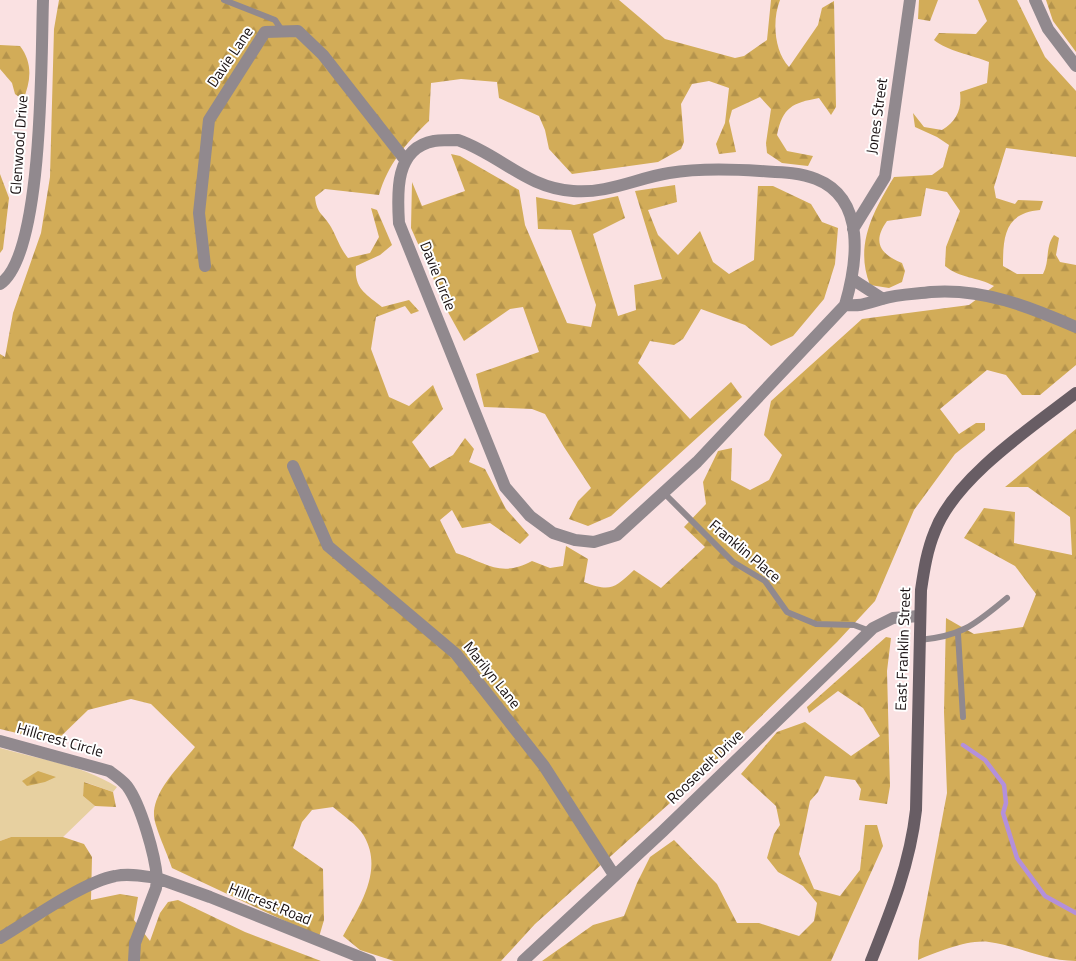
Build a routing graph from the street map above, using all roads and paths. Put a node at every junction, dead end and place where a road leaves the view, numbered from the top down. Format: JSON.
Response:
{"nodes":[{"id":1,"x":43,"y":0,"type":"edge"},
{"id":2,"x":224,"y":0,"type":"edge"},
{"id":3,"x":910,"y":0,"type":"edge"},
{"id":4,"x":1035,"y":0,"type":"edge"},
{"id":5,"x":283,"y":32,"type":"junction"},
{"id":6,"x":1076,"y":66,"type":"edge"},
{"id":7,"x":406,"y":161,"type":"junction"},
{"id":8,"x":853,"y":229,"type":"junction"},
{"id":9,"x":205,"y":266,"type":"dead end"},
{"id":10,"x":852,"y":279,"type":"junction"},
{"id":11,"x":0,"y":284,"type":"edge"},
{"id":12,"x":883,"y":298,"type":"junction"},
{"id":13,"x":845,"y":306,"type":"junction"},
{"id":14,"x":1076,"y":326,"type":"edge"},
{"id":15,"x":1076,"y":393,"type":"edge"},
{"id":16,"x":294,"y":466,"type":"dead end"},
{"id":17,"x":664,"y":493,"type":"junction"},
{"id":18,"x":1007,"y":598,"type":"dead end"},
{"id":19,"x":919,"y":616,"type":"junction"},
{"id":20,"x":870,"y":631,"type":"junction"},
{"id":21,"x":958,"y":634,"type":"junction"},
{"id":22,"x":918,"y":640,"type":"junction"},
{"id":23,"x":963,"y":717,"type":"dead end"},
{"id":24,"x":0,"y":741,"type":"edge"},
{"id":25,"x":614,"y":875,"type":"junction"},
{"id":26,"x":157,"y":878,"type":"junction"},
{"id":27,"x":0,"y":938,"type":"edge"},
{"id":28,"x":134,"y":961,"type":"edge"},
{"id":29,"x":370,"y":961,"type":"edge"},
{"id":30,"x":523,"y":961,"type":"edge"},
{"id":31,"x":871,"y":961,"type":"edge"}],
"edges":[{"from":1,"to":11,"type":"street","name":"Glenwood Drive"},
{"from":2,"to":5,"type":"lane"},
{"from":3,"to":8,"type":"street","name":"Jones Street"},
{"from":4,"to":6,"type":"street"},
{"from":5,"to":7,"type":"street"},
{"from":5,"to":9,"type":"street","name":"Davie Lane"},
{"from":7,"to":8,"type":"street","name":"Davie Circle"},
{"from":7,"to":17,"type":"street","name":"Davie Circle"},
{"from":8,"to":10,"type":"street","name":"Davie Circle"},
{"from":10,"to":12,"type":"street"},
{"from":10,"to":13,"type":"street","name":"Davie Circle"},
{"from":12,"to":13,"type":"street"},
{"from":12,"to":14,"type":"street"},
{"from":13,"to":17,"type":"street","name":"Davie Circle"},
{"from":15,"to":19,"type":"main road","name":"East Franklin Street"},
{"from":16,"to":25,"type":"street","name":"Marilyn Lane"},
{"from":17,"to":20,"type":"lane","name":"Franklin Place"},
{"from":18,"to":21,"type":"lane"},
{"from":19,"to":20,"type":"street","name":"Roosevelt Drive"},
{"from":19,"to":22,"type":"main road","name":"East Franklin Street"},
{"from":20,"to":25,"type":"street","name":"Roosevelt Drive"},
{"from":21,"to":22,"type":"lane"},
{"from":21,"to":23,"type":"lane"},
{"from":22,"to":31,"type":"main road","name":"East Franklin Street"},
{"from":24,"to":26,"type":"street","name":"Hillcrest Circle"},
{"from":25,"to":30,"type":"street","name":"Roosevelt Drive"},
{"from":26,"to":27,"type":"street"},
{"from":26,"to":28,"type":"street","name":"Hillcrest Circle"},
{"from":26,"to":29,"type":"street","name":"Hillcrest Road"}]}
